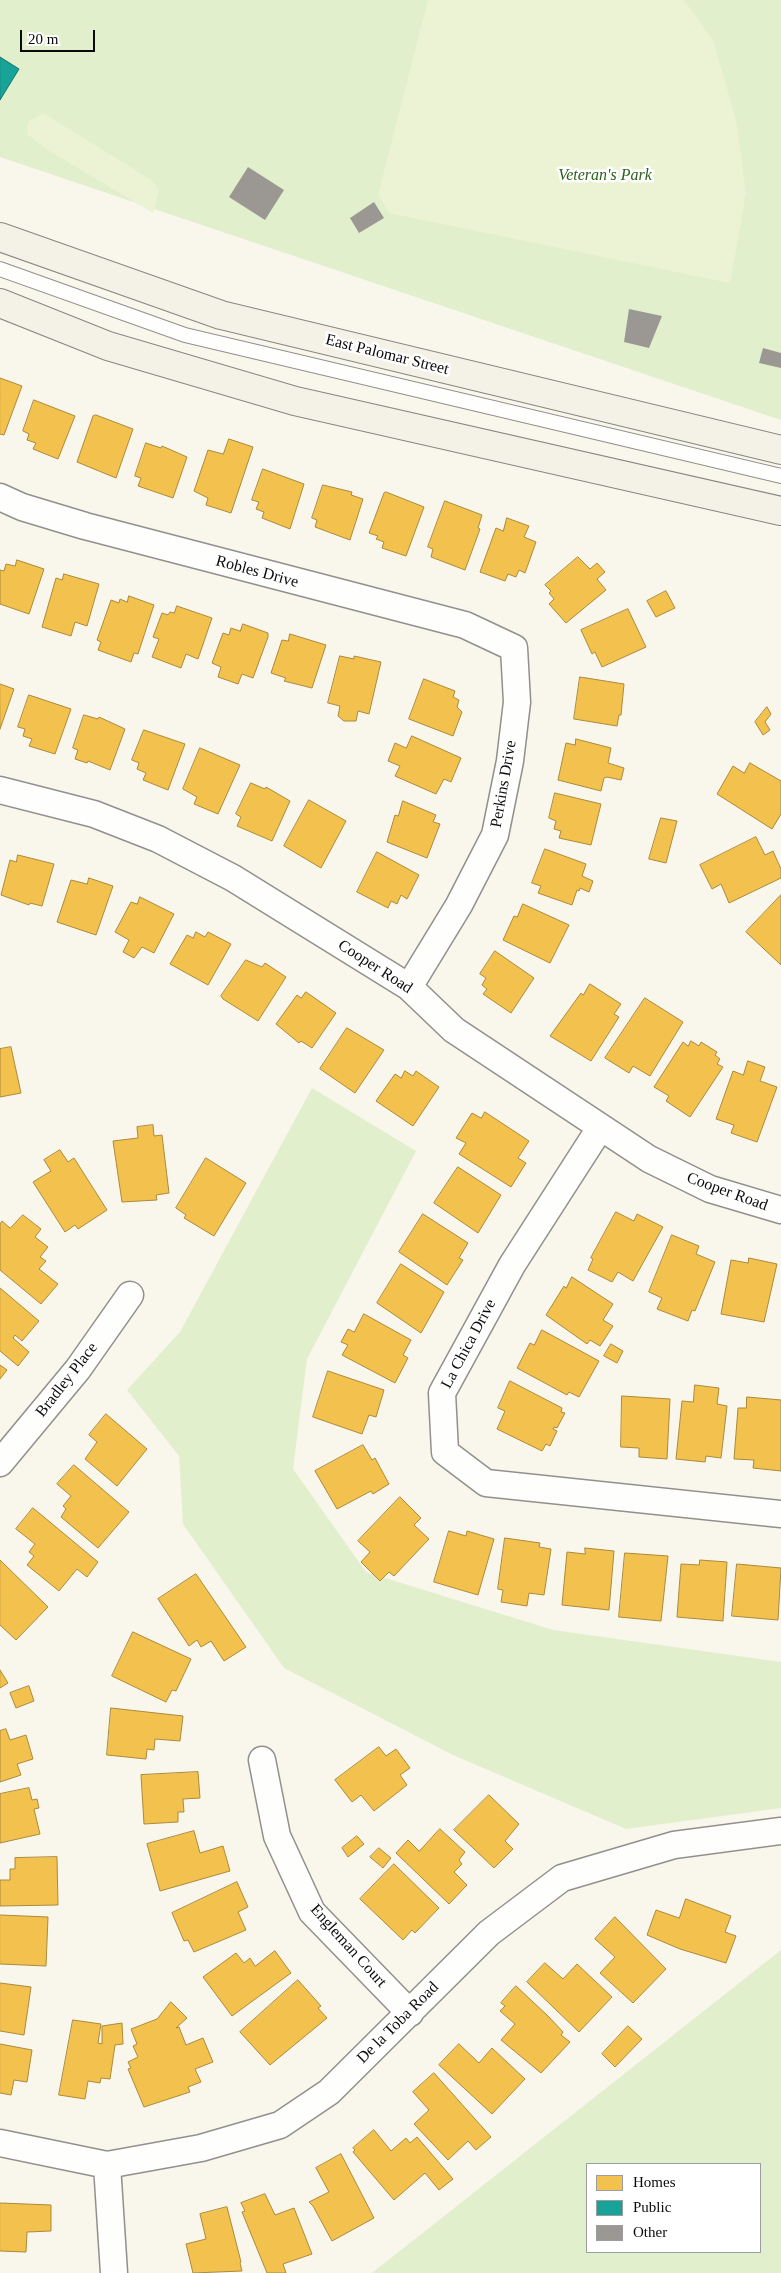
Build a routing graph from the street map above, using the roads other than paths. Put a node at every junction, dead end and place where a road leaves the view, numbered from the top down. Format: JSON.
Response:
{"nodes":[{"id":1,"x":0,"y":237,"type":"edge"},
{"id":2,"x":0,"y":270,"type":"edge"},
{"id":3,"x":0,"y":303,"type":"edge"},
{"id":4,"x":781,"y":450,"type":"edge"},
{"id":5,"x":781,"y":476,"type":"edge"},
{"id":6,"x":0,"y":498,"type":"edge"},
{"id":7,"x":781,"y":511,"type":"edge"},
{"id":8,"x":514,"y":648,"type":"joint"},
{"id":9,"x":0,"y":790,"type":"edge"},
{"id":10,"x":409,"y":987,"type":"junction"},
{"id":11,"x":600,"y":1128,"type":"junction"},
{"id":12,"x":781,"y":1210,"type":"edge"},
{"id":13,"x":130,"y":1295,"type":"dead end"},
{"id":14,"x":0,"y":1463,"type":"edge"},
{"id":15,"x":781,"y":1514,"type":"edge"},
{"id":16,"x":262,"y":1760,"type":"dead end"},
{"id":17,"x":781,"y":1831,"type":"edge"},
{"id":18,"x":410,"y":2013,"type":"junction"},
{"id":19,"x":0,"y":2143,"type":"edge"},
{"id":20,"x":108,"y":2165,"type":"junction"},
{"id":21,"x":114,"y":2273,"type":"edge"}],
"edges":[{"from":1,"to":4,"type":"main road","name":"East Palomar Street"},
{"from":2,"to":5,"type":"lane"},
{"from":3,"to":7,"type":"main road"},
{"from":6,"to":8,"type":"street","name":"Robles Drive"},
{"from":8,"to":10,"type":"street","name":"Perkins Drive"},
{"from":9,"to":10,"type":"street","name":"Cooper Road"},
{"from":10,"to":11,"type":"street","name":"Cooper Road"},
{"from":11,"to":12,"type":"street","name":"Cooper Road"},
{"from":11,"to":15,"type":"street","name":"La Chica Drive"},
{"from":13,"to":14,"type":"street","name":"Bradley Place"},
{"from":16,"to":18,"type":"street","name":"Engleman Court"},
{"from":17,"to":18,"type":"street","name":"De la Toba Road"},
{"from":18,"to":20,"type":"street","name":"De la Toba Road"},
{"from":19,"to":20,"type":"street","name":"De la Toba Road"},
{"from":20,"to":21,"type":"street"}]}
